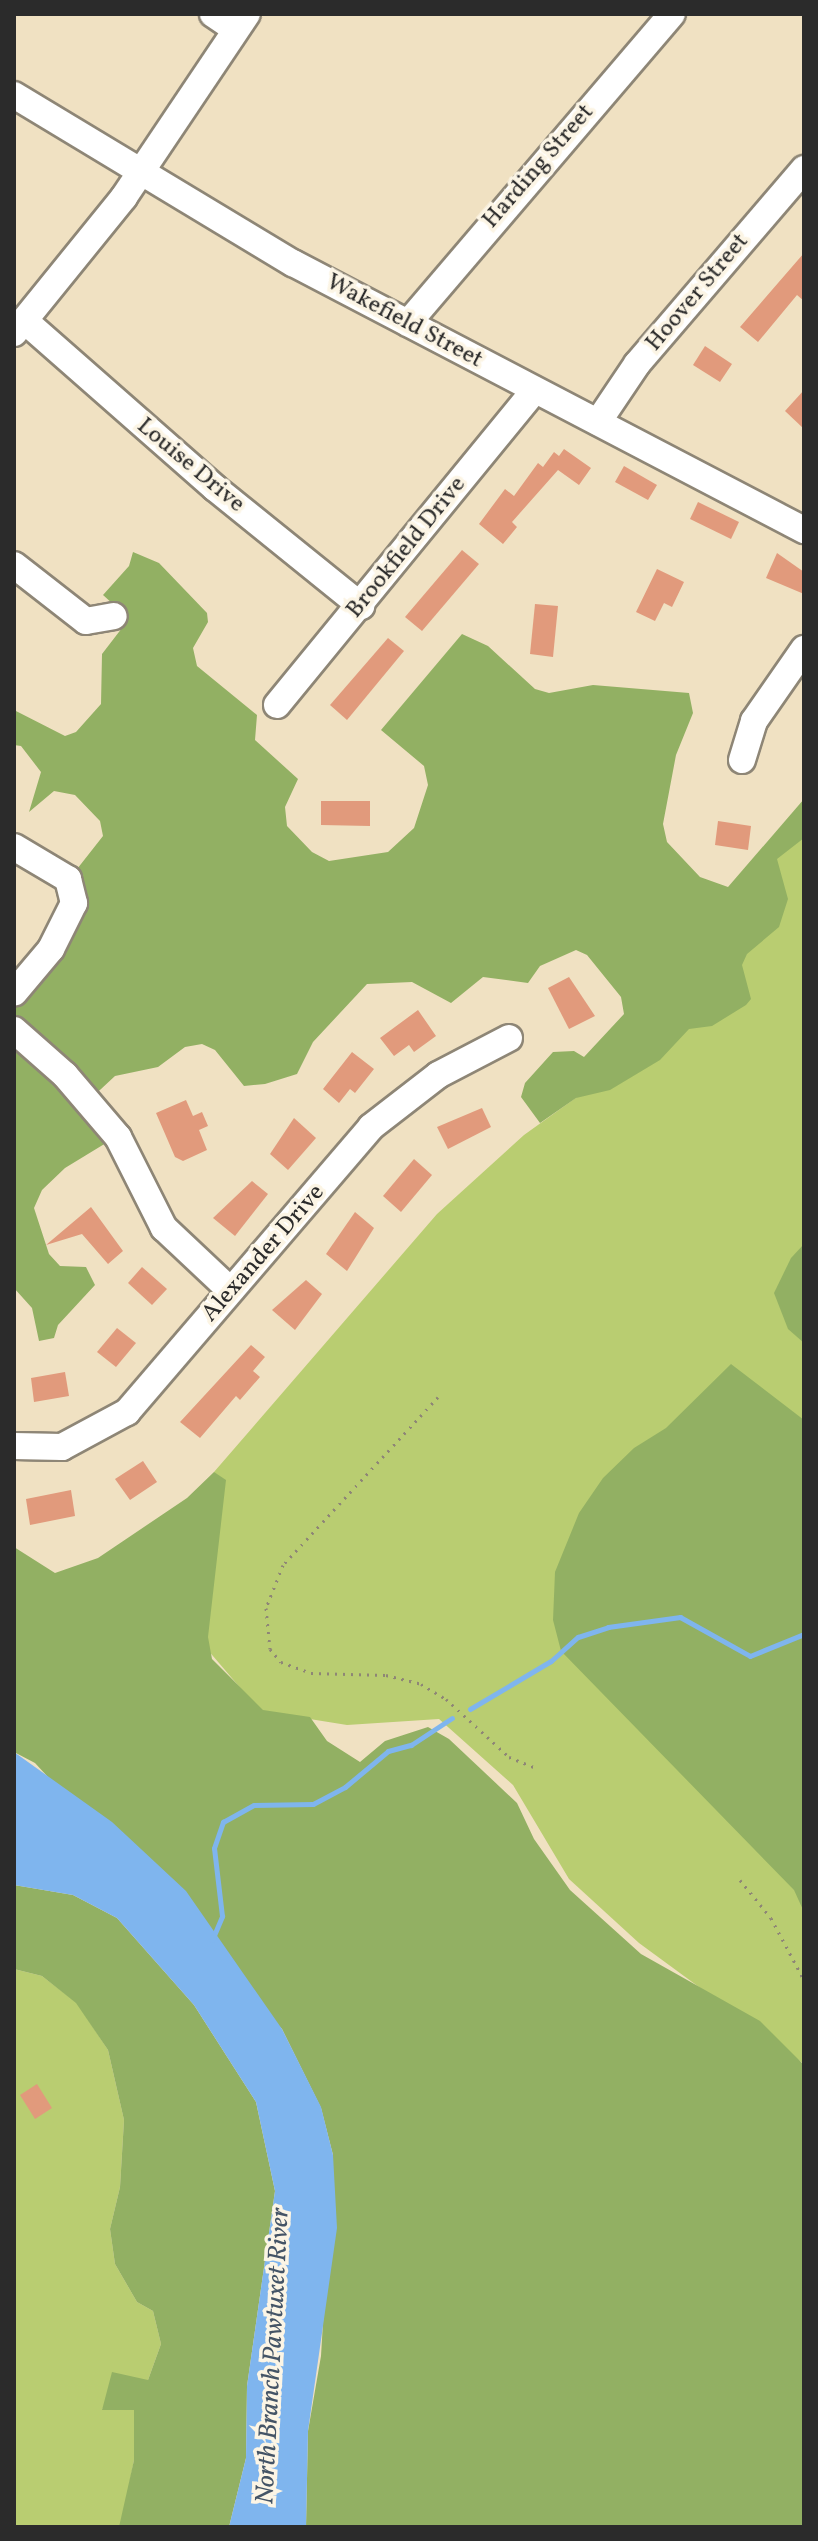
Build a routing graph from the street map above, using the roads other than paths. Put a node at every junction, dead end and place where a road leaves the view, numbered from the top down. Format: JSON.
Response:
{"nodes":[{"id":1,"x":672,"y":14,"type":"edge"},
{"id":2,"x":232,"y":19,"type":"edge"},
{"id":3,"x":14,"y":95,"type":"edge"},
{"id":4,"x":138,"y":169,"type":"junction"},
{"id":5,"x":804,"y":169,"type":"edge"},
{"id":6,"x":408,"y":323,"type":"junction"},
{"id":7,"x":20,"y":327,"type":"edge"},
{"id":8,"x":535,"y":390,"type":"junction"},
{"id":9,"x":598,"y":422,"type":"junction"},
{"id":10,"x":804,"y":530,"type":"edge"},
{"id":11,"x":14,"y":565,"type":"edge"},
{"id":12,"x":361,"y":606,"type":"junction"},
{"id":13,"x":114,"y":616,"type":"dead end"},
{"id":14,"x":804,"y":649,"type":"edge"},
{"id":15,"x":277,"y":705,"type":"dead end"},
{"id":16,"x":742,"y":760,"type":"dead end"},
{"id":17,"x":14,"y":847,"type":"edge"},
{"id":18,"x":14,"y":993,"type":"edge"},
{"id":19,"x":14,"y":1030,"type":"edge"},
{"id":20,"x":509,"y":1038,"type":"dead end"},
{"id":21,"x":230,"y":1290,"type":"junction"},
{"id":22,"x":14,"y":1446,"type":"edge"}],
"edges":[{"from":1,"to":6,"type":"street","name":"Harding Street"},
{"from":2,"to":4,"type":"street"},
{"from":3,"to":4,"type":"street","name":"Wakefield Street"},
{"from":4,"to":6,"type":"street","name":"Wakefield Street"},
{"from":4,"to":7,"type":"street"},
{"from":5,"to":9,"type":"street","name":"Hoover Street"},
{"from":6,"to":8,"type":"street","name":"Wakefield Street"},
{"from":7,"to":12,"type":"street","name":"Louise Drive"},
{"from":8,"to":9,"type":"street","name":"Wakefield Street"},
{"from":8,"to":12,"type":"street","name":"Brookfield Drive"},
{"from":9,"to":10,"type":"street","name":"Wakefield Street"},
{"from":11,"to":13,"type":"street"},
{"from":12,"to":15,"type":"street","name":"Brookfield Drive"},
{"from":14,"to":16,"type":"street"},
{"from":17,"to":18,"type":"street"},
{"from":19,"to":21,"type":"street"},
{"from":20,"to":21,"type":"street","name":"Alexander Drive"},
{"from":21,"to":22,"type":"street","name":"Alexander Drive"}]}
